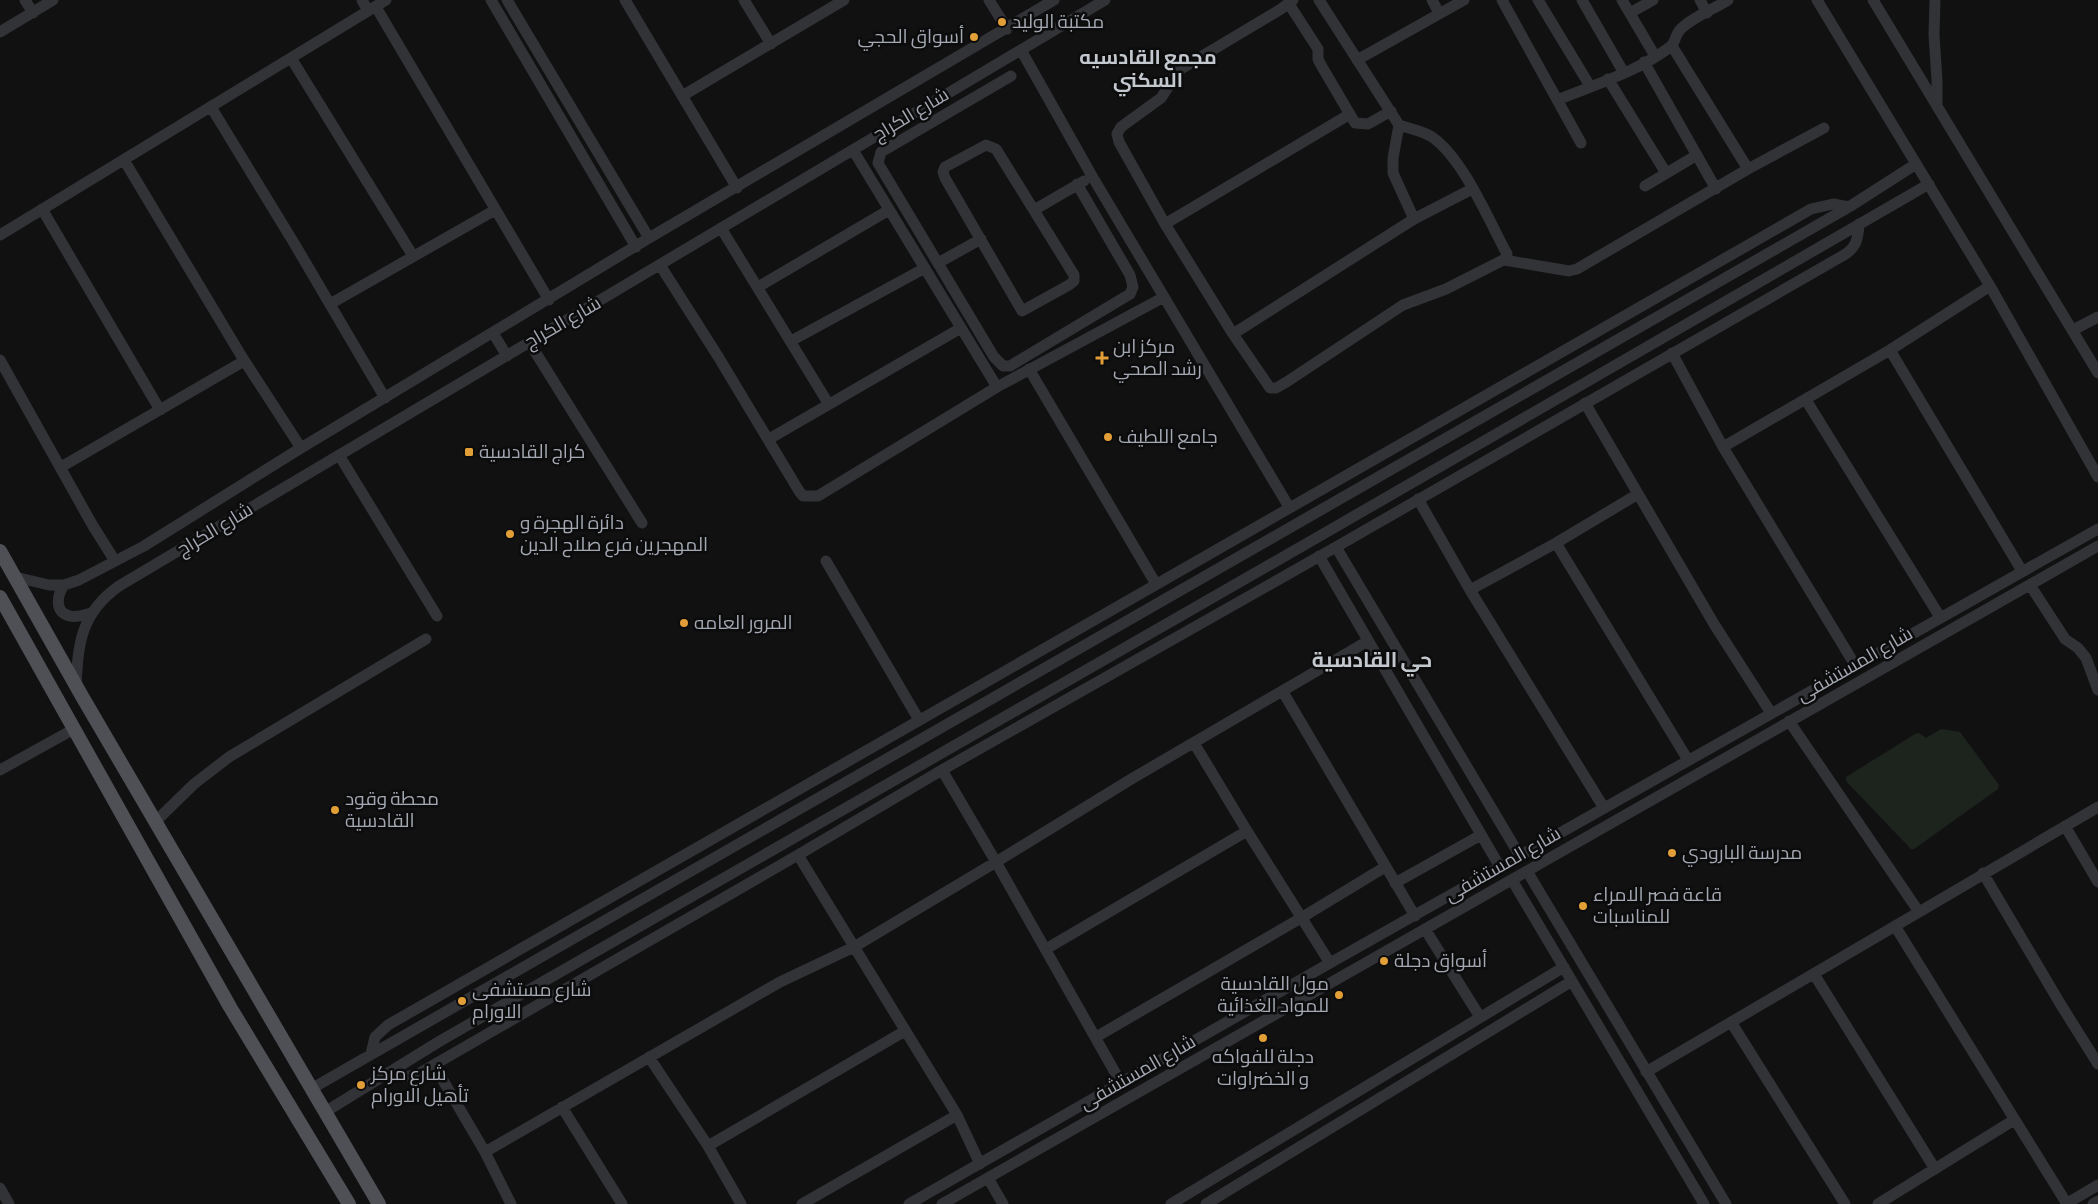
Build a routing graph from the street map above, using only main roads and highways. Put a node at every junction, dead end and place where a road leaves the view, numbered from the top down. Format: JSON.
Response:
{"nodes":[{"id":1,"x":0,"y":551,"type":"edge"},
{"id":2,"x":0,"y":597,"type":"edge"},
{"id":3,"x":348,"y":1204,"type":"edge"},
{"id":4,"x":379,"y":1204,"type":"edge"}],
"edges":[{"from":1,"to":4,"type":"main road"},
{"from":2,"to":3,"type":"main road"}]}
